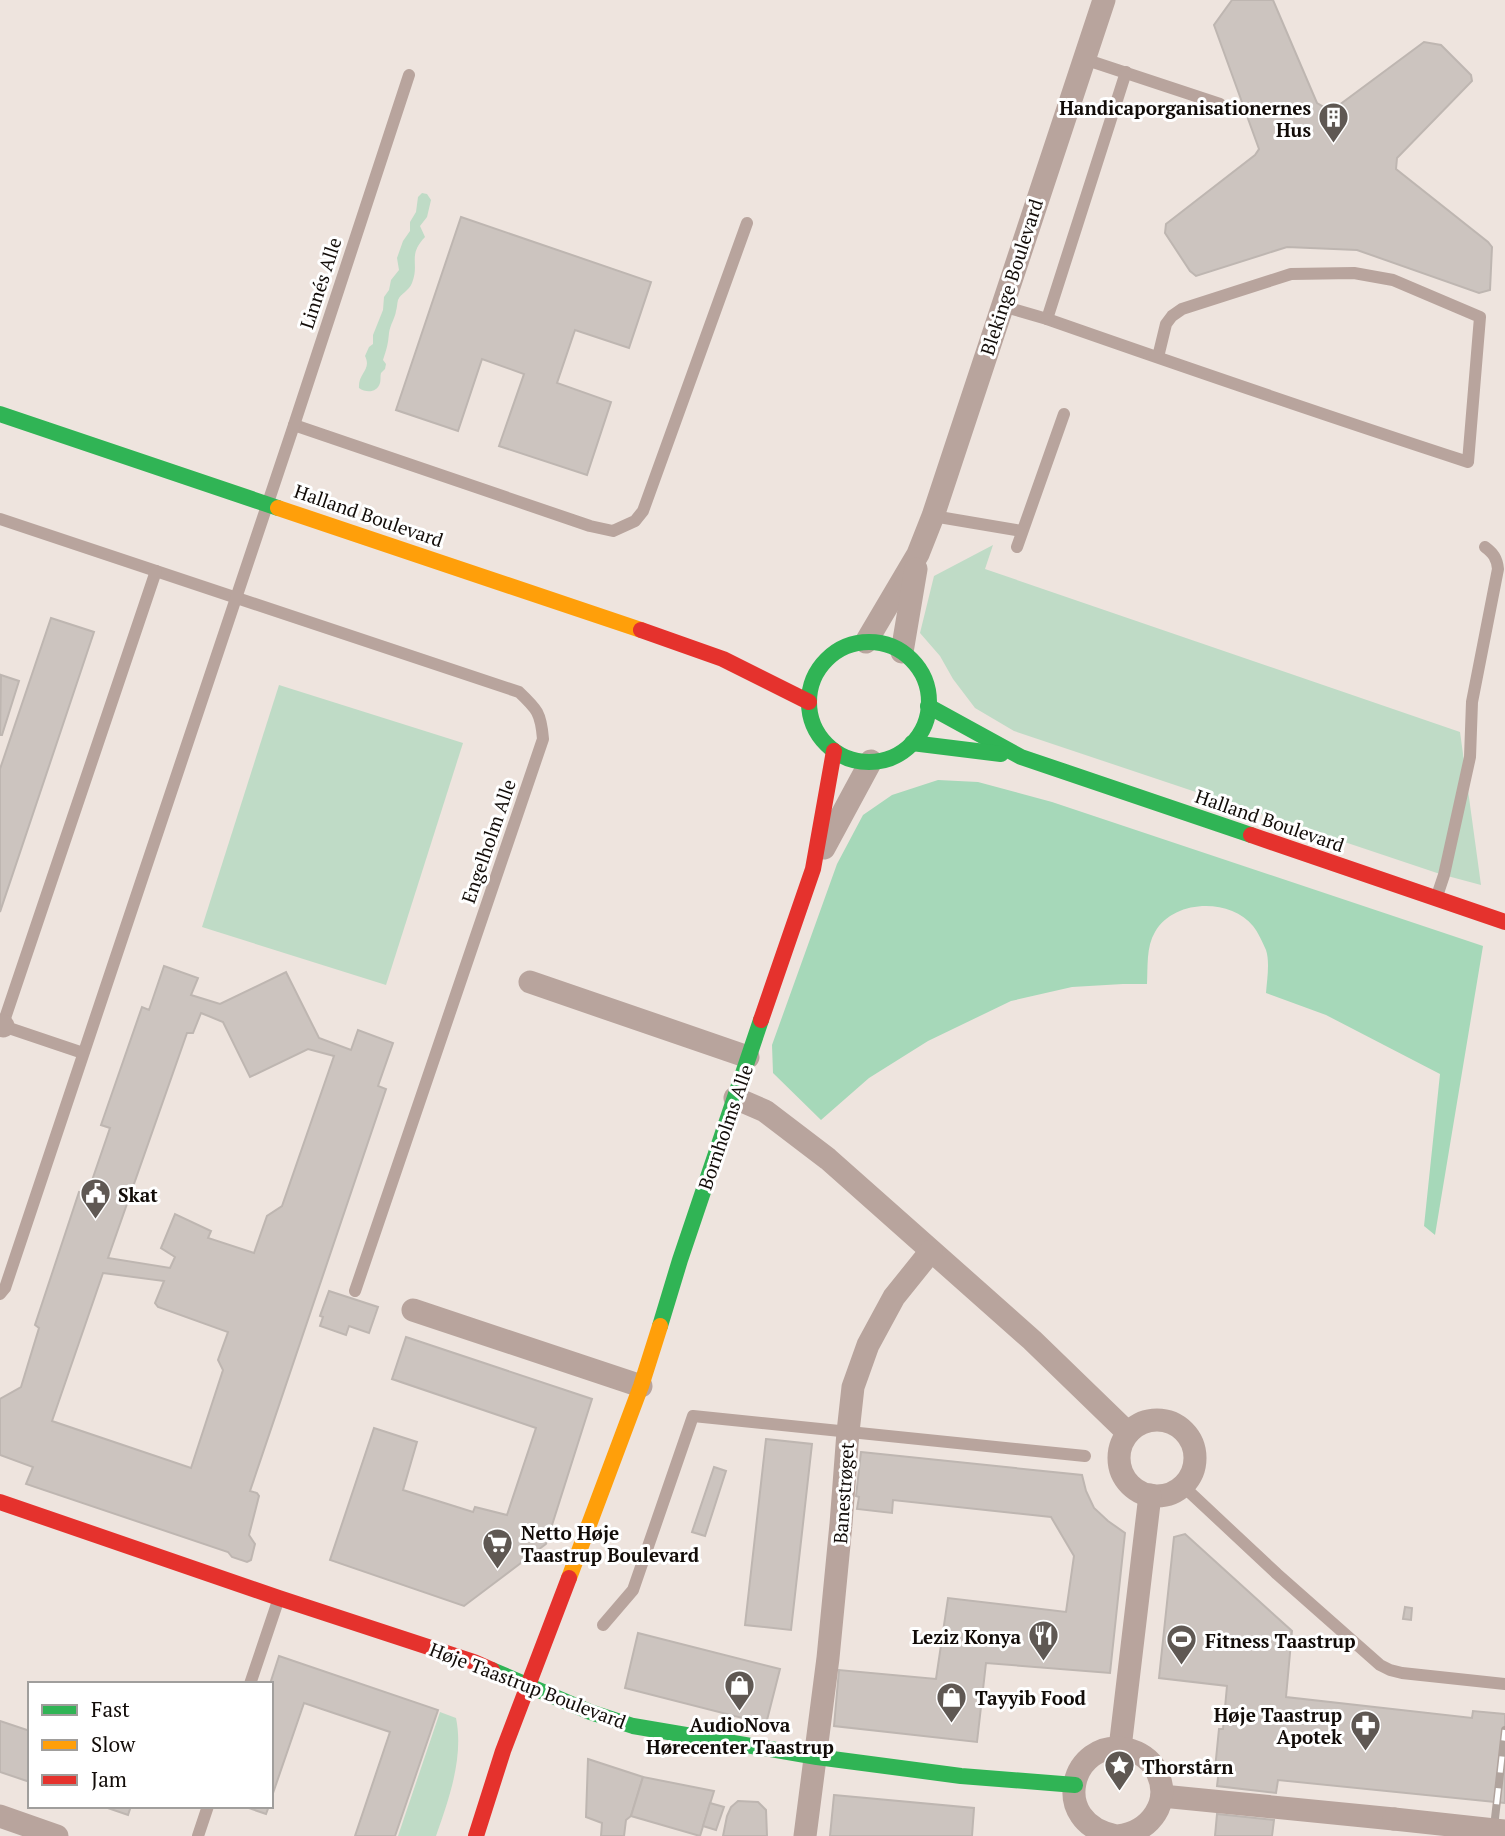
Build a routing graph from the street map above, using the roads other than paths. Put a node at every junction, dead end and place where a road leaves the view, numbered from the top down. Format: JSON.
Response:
{"nodes":[{"id":1,"x":1104,"y":0,"type":"edge"},
{"id":2,"x":1084,"y":59,"type":"junction"},
{"id":3,"x":1126,"y":72,"type":"junction"},
{"id":4,"x":409,"y":75,"type":"dead end"},
{"id":5,"x":1220,"y":104,"type":"dead end"},
{"id":6,"x":747,"y":223,"type":"dead end"},
{"id":7,"x":1002,"y":306,"type":"junction"},
{"id":8,"x":1047,"y":319,"type":"junction"},
{"id":9,"x":1157,"y":357,"type":"junction"},
{"id":10,"x":0,"y":414,"type":"edge"},
{"id":11,"x":1064,"y":414,"type":"dead end"},
{"id":12,"x":294,"y":425,"type":"junction"},
{"id":13,"x":268,"y":503,"type":"junction"},
{"id":14,"x":933,"y":516,"type":"junction"},
{"id":15,"x":0,"y":519,"type":"edge"},
{"id":16,"x":1023,"y":531,"type":"junction"},
{"id":17,"x":1017,"y":547,"type":"dead end"},
{"id":18,"x":1485,"y":547,"type":"dead end"},
{"id":19,"x":918,"y":554,"type":"junction"},
{"id":20,"x":156,"y":571,"type":"junction"},
{"id":21,"x":236,"y":598,"type":"junction"},
{"id":22,"x":866,"y":642,"type":"junction"},
{"id":23,"x":902,"y":652,"type":"junction"},
{"id":24,"x":723,"y":659,"type":"junction"},
{"id":25,"x":776,"y":667,"type":"dead end"},
{"id":26,"x":809,"y":702,"type":"junction"},
{"id":27,"x":928,"y":706,"type":"junction"},
{"id":28,"x":912,"y":743,"type":"junction"},
{"id":29,"x":834,"y":751,"type":"junction"},
{"id":30,"x":1021,"y":757,"type":"junction"},
{"id":31,"x":871,"y":761,"type":"junction"},
{"id":32,"x":813,"y":869,"type":"junction"},
{"id":33,"x":1436,"y":899,"type":"junction"},
{"id":34,"x":1505,"y":922,"type":"edge"},
{"id":35,"x":530,"y":982,"type":"dead end"},
{"id":36,"x":1,"y":1028,"type":"edge"},
{"id":37,"x":83,"y":1053,"type":"junction"},
{"id":38,"x":748,"y":1057,"type":"junction"},
{"id":39,"x":735,"y":1098,"type":"junction"},
{"id":40,"x":931,"y":1251,"type":"junction"},
{"id":41,"x":355,"y":1291,"type":"dead end"},
{"id":42,"x":0,"y":1294,"type":"edge"},
{"id":43,"x":413,"y":1310,"type":"dead end"},
{"id":44,"x":640,"y":1385,"type":"junction"},
{"id":45,"x":848,"y":1432,"type":"junction"},
{"id":46,"x":1128,"y":1433,"type":"junction"},
{"id":47,"x":1086,"y":1456,"type":"dead end"},
{"id":48,"x":1183,"y":1486,"type":"junction"},
{"id":49,"x":1150,"y":1496,"type":"junction"},
{"id":50,"x":0,"y":1502,"type":"edge"},
{"id":51,"x":279,"y":1598,"type":"junction"},
{"id":52,"x":603,"y":1625,"type":"dead end"},
{"id":53,"x":251,"y":1682,"type":"edge"},
{"id":54,"x":1505,"y":1684,"type":"edge"},
{"id":55,"x":528,"y":1685,"type":"junction"},
{"id":56,"x":1120,"y":1748,"type":"junction"},
{"id":57,"x":817,"y":1757,"type":"junction"},
{"id":58,"x":1074,"y":1785,"type":"junction"},
{"id":59,"x":1162,"y":1796,"type":"junction"},
{"id":60,"x":207,"y":1808,"type":"edge"},
{"id":61,"x":0,"y":1816,"type":"edge"},
{"id":62,"x":1505,"y":1831,"type":"edge"},
{"id":63,"x":57,"y":1836,"type":"edge"},
{"id":64,"x":198,"y":1836,"type":"edge"},
{"id":65,"x":476,"y":1836,"type":"edge"},
{"id":66,"x":805,"y":1836,"type":"edge"},
{"id":67,"x":1117,"y":1836,"type":"edge"}],
"edges":[{"from":1,"to":2,"type":"street","name":"Blekinge Boulevard"},
{"from":2,"to":3,"type":"lane"},
{"from":2,"to":7,"type":"street","name":"Blekinge Boulevard"},
{"from":3,"to":5,"type":"lane"},
{"from":3,"to":8,"type":"lane"},
{"from":4,"to":12,"type":"lane","name":"Linnés Alle"},
{"from":6,"to":12,"type":"lane"},
{"from":7,"to":8,"type":"lane"},
{"from":7,"to":14,"type":"street","name":"Blekinge Boulevard"},
{"from":8,"to":9,"type":"lane"},
{"from":9,"to":9,"type":"lane"},
{"from":10,"to":13,"type":"street","name":"Halland Boulevard"},
{"from":11,"to":16,"type":"lane"},
{"from":12,"to":13,"type":"lane","name":"Linnés Alle"},
{"from":13,"to":21,"type":"lane"},
{"from":13,"to":24,"type":"street","name":"Halland Boulevard"},
{"from":14,"to":16,"type":"lane"},
{"from":14,"to":19,"type":"street","name":"Blekinge Boulevard"},
{"from":15,"to":20,"type":"lane","name":"Engelholm Alle"},
{"from":16,"to":17,"type":"lane"},
{"from":18,"to":33,"type":"lane"},
{"from":19,"to":22,"type":"street","name":"Blekinge Boulevard"},
{"from":19,"to":23,"type":"street","name":"Blekinge Boulevard"},
{"from":20,"to":21,"type":"lane","name":"Engelholm Alle"},
{"from":20,"to":36,"type":"lane"},
{"from":21,"to":37,"type":"lane"},
{"from":21,"to":41,"type":"lane","name":"Engelholm Alle"},
{"from":22,"to":23,"type":"street"},
{"from":22,"to":26,"type":"street"},
{"from":23,"to":27,"type":"street"},
{"from":24,"to":25,"type":"street","name":"Halland Boulevard"},
{"from":24,"to":26,"type":"street","name":"Halland Boulevard"},
{"from":26,"to":29,"type":"street"},
{"from":27,"to":28,"type":"street"},
{"from":27,"to":30,"type":"street","name":"Halland Boulevard"},
{"from":28,"to":30,"type":"street","name":"Halland Boulevard"},
{"from":28,"to":31,"type":"street"},
{"from":29,"to":31,"type":"street"},
{"from":29,"to":32,"type":"street","name":"Bornholms Alle"},
{"from":30,"to":33,"type":"street","name":"Halland Boulevard"},
{"from":31,"to":32,"type":"street","name":"Bornholms Alle"},
{"from":32,"to":38,"type":"street","name":"Bornholms Alle"},
{"from":33,"to":34,"type":"street","name":"Halland Boulevard"},
{"from":35,"to":38,"type":"street"},
{"from":36,"to":37,"type":"lane"},
{"from":37,"to":42,"type":"lane"},
{"from":38,"to":39,"type":"street","name":"Bornholms Alle"},
{"from":39,"to":40,"type":"street"},
{"from":39,"to":44,"type":"street","name":"Bornholms Alle"},
{"from":40,"to":45,"type":"street","name":"Banestrøget"},
{"from":40,"to":46,"type":"street"},
{"from":43,"to":44,"type":"street"},
{"from":44,"to":55,"type":"street","name":"Bornholms Alle"},
{"from":45,"to":47,"type":"lane"},
{"from":45,"to":52,"type":"lane"},
{"from":45,"to":57,"type":"street","name":"Banestrøget"},
{"from":46,"to":48,"type":"street"},
{"from":46,"to":49,"type":"street"},
{"from":48,"to":49,"type":"street"},
{"from":48,"to":54,"type":"lane"},
{"from":49,"to":56,"type":"street"},
{"from":50,"to":51,"type":"street","name":"Høje Taastrup Boulevard"},
{"from":51,"to":53,"type":"lane"},
{"from":51,"to":55,"type":"street","name":"Høje Taastrup Boulevard"},
{"from":55,"to":57,"type":"street","name":"Høje Taastrup Boulevard"},
{"from":55,"to":65,"type":"street","name":"Bornholms Alle"},
{"from":56,"to":58,"type":"street"},
{"from":56,"to":59,"type":"street"},
{"from":57,"to":58,"type":"street","name":"Høje Taastrup Boulevard"},
{"from":57,"to":66,"type":"street","name":"Banestrøget"},
{"from":58,"to":67,"type":"street"},
{"from":59,"to":62,"type":"street","bridge":true},
{"from":59,"to":67,"type":"street"},
{"from":60,"to":64,"type":"lane"},
{"from":61,"to":63,"type":"street"}]}
